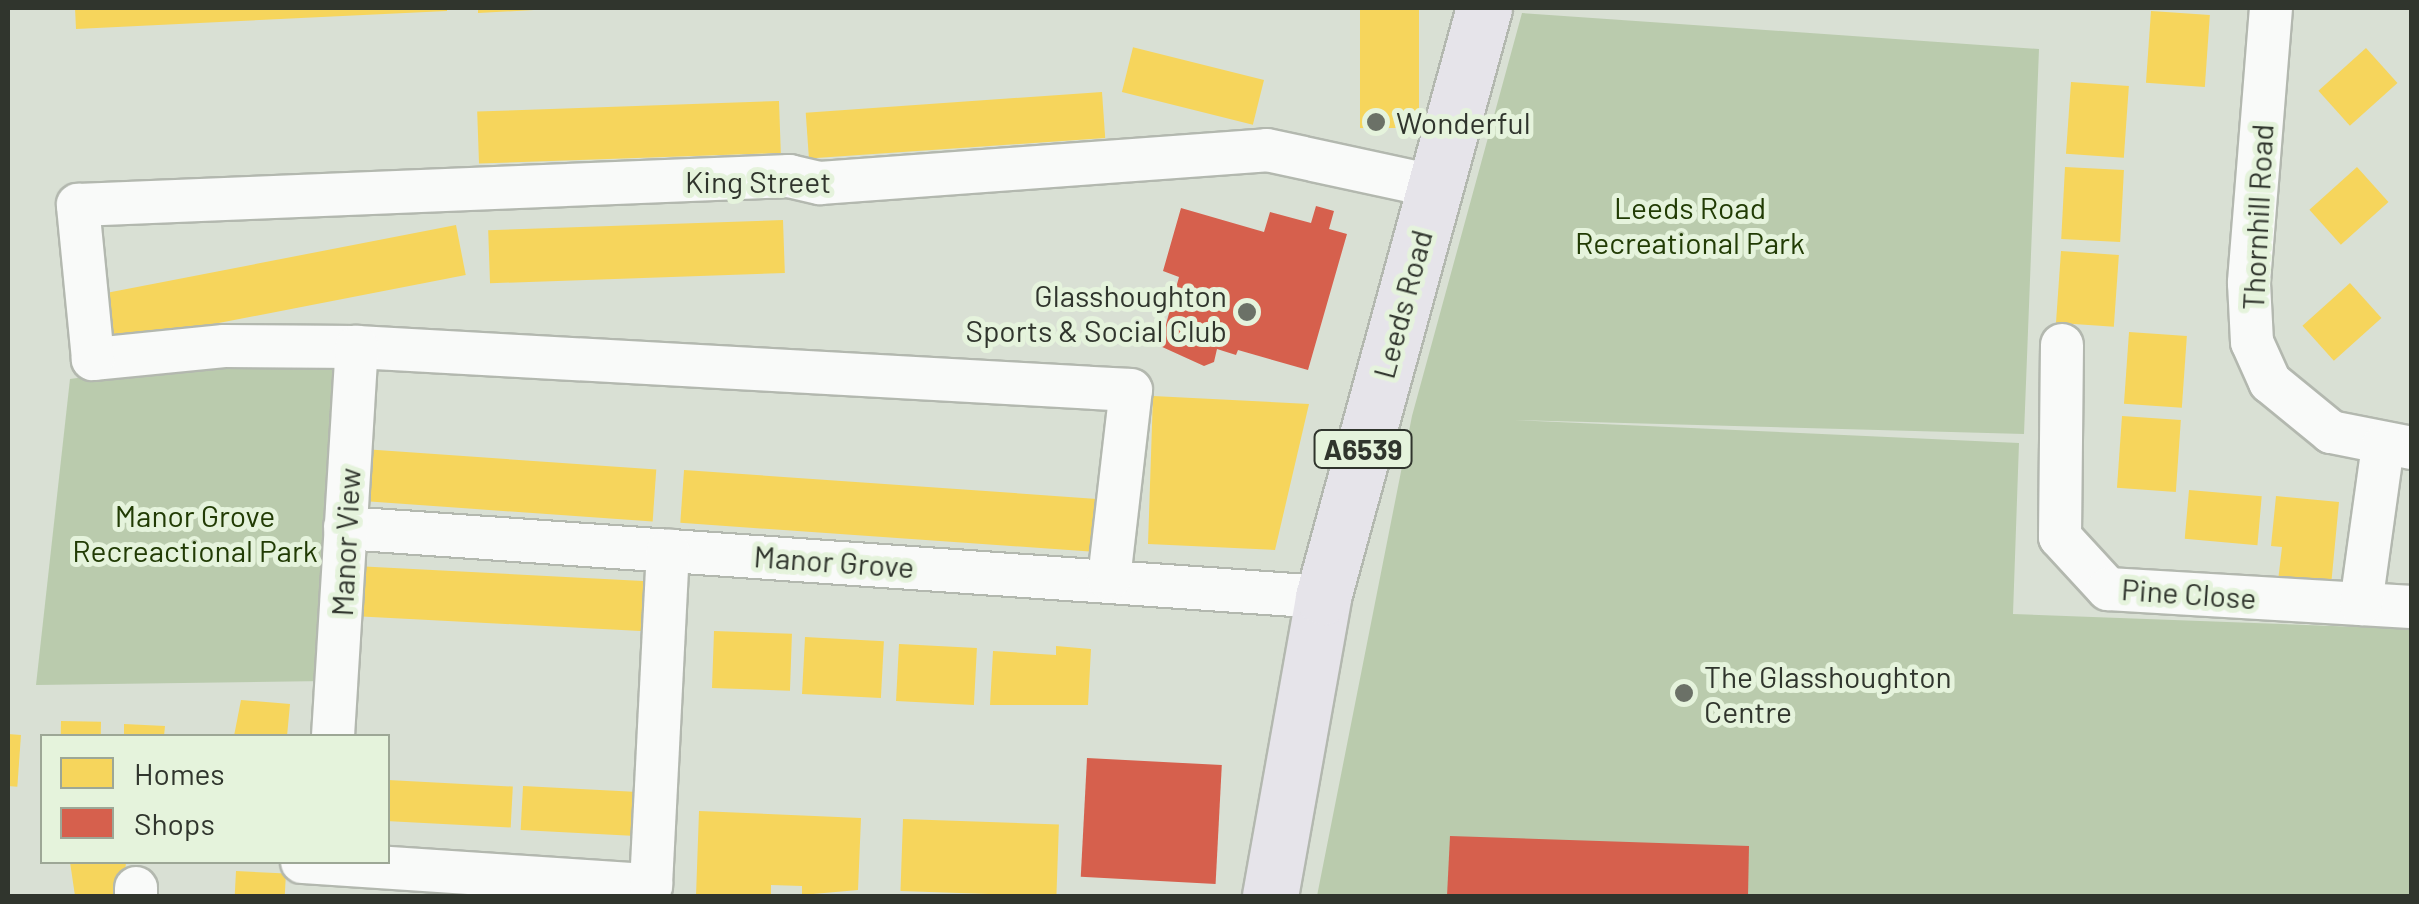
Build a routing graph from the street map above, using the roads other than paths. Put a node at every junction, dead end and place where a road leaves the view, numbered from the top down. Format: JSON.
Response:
{"nodes":[{"id":1,"x":1484,"y":8,"type":"edge"},
{"id":2,"x":2270,"y":8,"type":"edge"},
{"id":3,"x":1434,"y":186,"type":"junction"},
{"id":4,"x":2062,"y":345,"type":"dead end"},
{"id":5,"x":357,"y":346,"type":"junction"},
{"id":6,"x":2397,"y":447,"type":"edge"},
{"id":7,"x":345,"y":528,"type":"junction"},
{"id":8,"x":668,"y":550,"type":"junction"},
{"id":9,"x":1109,"y":579,"type":"junction"},
{"id":10,"x":1322,"y":596,"type":"junction"},
{"id":11,"x":2361,"y":604,"type":"junction"},
{"id":12,"x":2412,"y":607,"type":"edge"},
{"id":13,"x":333,"y":734,"type":"edge"},
{"id":14,"x":319,"y":871,"type":"edge"},
{"id":15,"x":1270,"y":896,"type":"edge"}],
"edges":[{"from":1,"to":3,"type":"main road","name":"Leeds Road","number":"A6539"},
{"from":2,"to":6,"type":"street","name":"Thornhill Road"},
{"from":3,"to":5,"type":"street","name":"King Street"},
{"from":3,"to":10,"type":"main road","name":"Leeds Road","number":"A6539"},
{"from":4,"to":11,"type":"street","name":"Pine Close"},
{"from":5,"to":7,"type":"street","name":"Manor View"},
{"from":5,"to":9,"type":"street"},
{"from":6,"to":11,"type":"street"},
{"from":7,"to":8,"type":"street","name":"Manor Grove"},
{"from":7,"to":13,"type":"street","name":"Manor View"},
{"from":8,"to":9,"type":"street","name":"Manor Grove"},
{"from":8,"to":14,"type":"street"},
{"from":9,"to":10,"type":"street","name":"Manor Grove"},
{"from":10,"to":15,"type":"main road","name":"Leeds Road","number":"A6539"},
{"from":11,"to":12,"type":"street","name":"Pine Close"}]}
